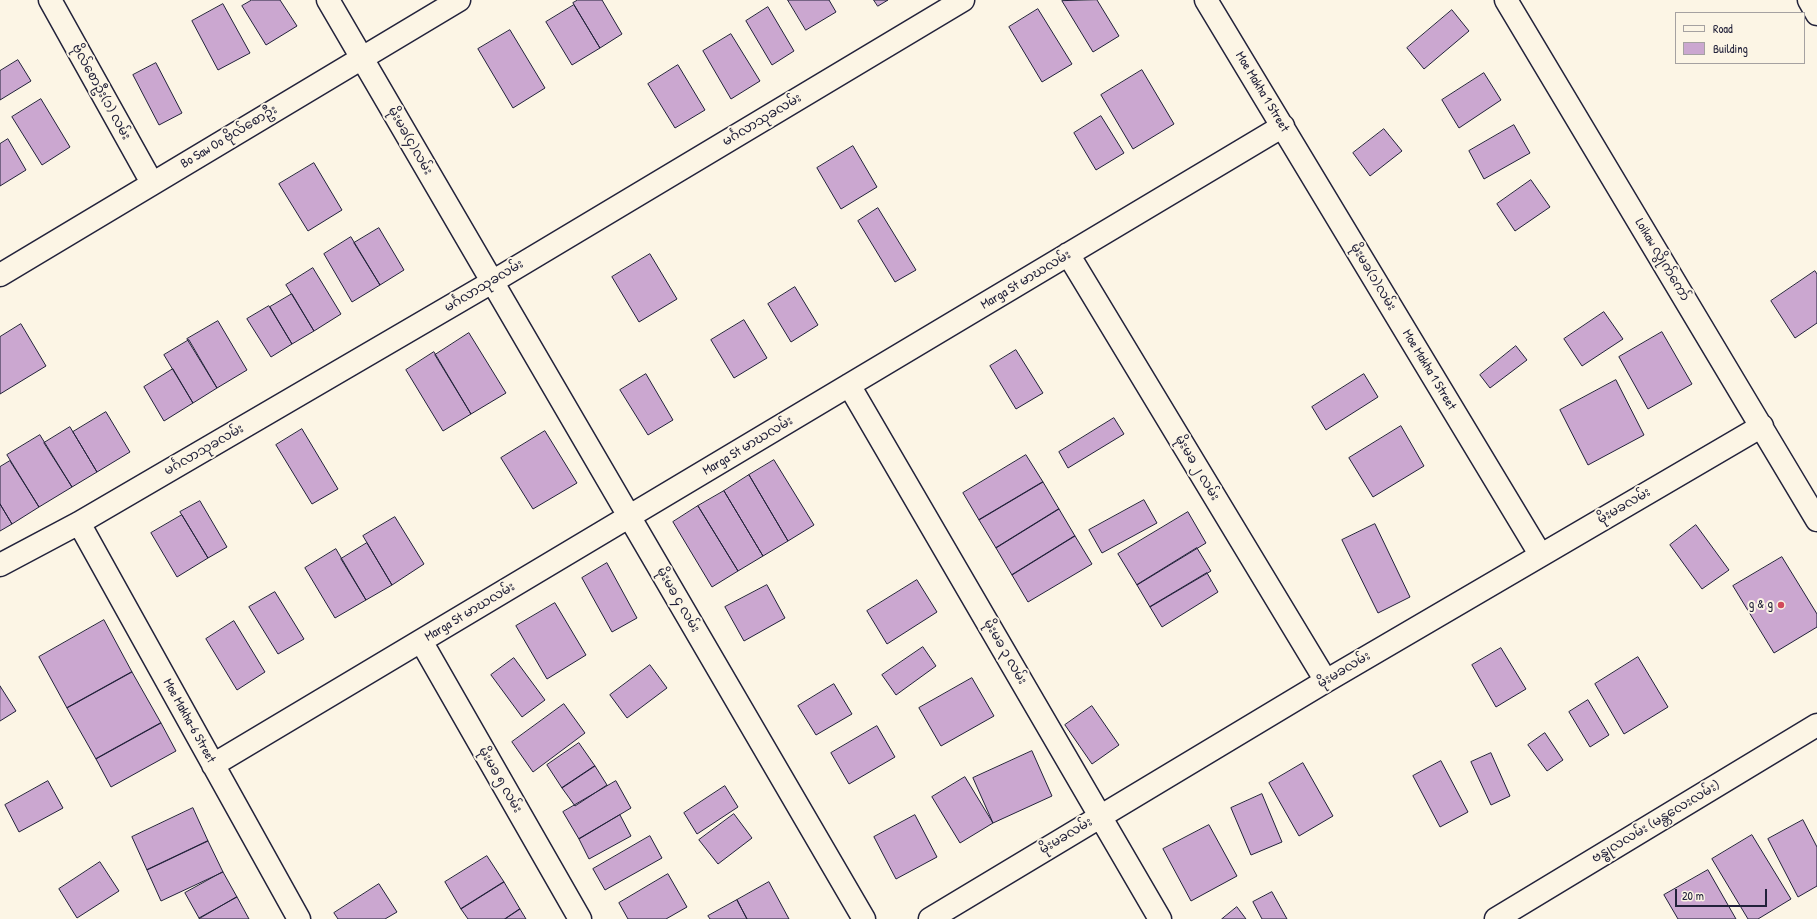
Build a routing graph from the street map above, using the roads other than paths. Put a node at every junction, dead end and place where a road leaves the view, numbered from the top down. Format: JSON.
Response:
{"nodes":[{"id":1,"x":50,"y":0,"type":"edge"},
{"id":2,"x":328,"y":0,"type":"edge"},
{"id":3,"x":459,"y":0,"type":"edge"},
{"id":4,"x":963,"y":0,"type":"edge"},
{"id":5,"x":1206,"y":0,"type":"edge"},
{"id":6,"x":1506,"y":0,"type":"edge"},
{"id":7,"x":1809,"y":0,"type":"edge"},
{"id":8,"x":1817,"y":14,"type":"edge"},
{"id":9,"x":362,"y":58,"type":"junction"},
{"id":10,"x":1283,"y":126,"type":"junction"},
{"id":11,"x":152,"y":184,"type":"junction"},
{"id":12,"x":1068,"y":254,"type":"junction"},
{"id":13,"x":0,"y":275,"type":"edge"},
{"id":14,"x":492,"y":282,"type":"junction"},
{"id":15,"x":849,"y":385,"type":"junction"},
{"id":16,"x":1762,"y":426,"type":"junction"},
{"id":17,"x":629,"y":517,"type":"junction"},
{"id":18,"x":1817,"y":520,"type":"edge"},
{"id":19,"x":79,"y":523,"type":"junction"},
{"id":20,"x":1540,"y":554,"type":"junction"},
{"id":21,"x":0,"y":565,"type":"edge"},
{"id":22,"x":421,"y":640,"type":"junction"},
{"id":23,"x":1326,"y":681,"type":"junction"},
{"id":24,"x":1817,"y":725,"type":"edge"},
{"id":25,"x":213,"y":765,"type":"junction"},
{"id":26,"x":1100,"y":816,"type":"junction"},
{"id":27,"x":299,"y":919,"type":"edge"},
{"id":28,"x":580,"y":919,"type":"edge"},
{"id":29,"x":864,"y":919,"type":"edge"},
{"id":30,"x":930,"y":919,"type":"edge"},
{"id":31,"x":1160,"y":919,"type":"edge"},
{"id":32,"x":1496,"y":919,"type":"edge"}],
"edges":[{"from":1,"to":11,"type":"street","name":"ဗိုလ်စောဦး(၁) လမ်း"},
{"from":2,"to":9,"type":"street","name":"မိုးမခ(၄)လမ်း"},
{"from":3,"to":9,"type":"street","name":"Bo Saw Oo ဗိုလ်စောဦး"},
{"from":4,"to":14,"type":"street","name":"မင်္ဂလာသုခလမ်း"},
{"from":5,"to":10,"type":"street","name":"Moe Makha 1 Street"},
{"from":5,"to":20,"type":"street","name":"မိုးမခ(၁)လမ်း"},
{"from":6,"to":16,"type":"street","name":"Loikaw လွိုက်ကော်"},
{"from":7,"to":8,"type":"street"},
{"from":9,"to":11,"type":"street","name":"Bo Saw Oo ဗိုလ်စောဦး"},
{"from":9,"to":14,"type":"street","name":"မိုးမခ(၄)လမ်း"},
{"from":10,"to":12,"type":"street","name":"Marga St မာဃလမ်း"},
{"from":10,"to":20,"type":"street","name":"Moe Makha 1 Street"},
{"from":11,"to":13,"type":"street","name":"Bo Saw Oo ဗိုလ်စောဦး"},
{"from":12,"to":15,"type":"street","name":"Marga St မာဃလမ်း"},
{"from":12,"to":23,"type":"street","name":"မိုးမခ ၂ လမ်း"},
{"from":14,"to":17,"type":"street","name":"မိုးမခ ၄ လမ်း"},
{"from":14,"to":19,"type":"street","name":"မင်္ဂလာသုခလမ်း"},
{"from":15,"to":17,"type":"street","name":"Marga St မာဃလမ်း"},
{"from":15,"to":26,"type":"street","name":"မိုးမခ ၃ လမ်း"},
{"from":16,"to":18,"type":"street","name":"Loikaw လွိုက်ကော်"},
{"from":16,"to":20,"type":"street","name":"မိုးမခလမ်း"},
{"from":17,"to":22,"type":"street","name":"Marga St မာဃလမ်း"},
{"from":17,"to":29,"type":"street","name":"မိုးမခ ၄ လမ်း"},
{"from":19,"to":21,"type":"street","name":"မင်္ဂလာသုခလမ်း"},
{"from":19,"to":25,"type":"street","name":"Moe Makha-6 Street"},
{"from":20,"to":23,"type":"street","name":"မိုးမခလမ်း"},
{"from":22,"to":25,"type":"street","name":"Marga St မာဃလမ်း"},
{"from":22,"to":28,"type":"street","name":"မိုးမခ ၅ လမ်း"},
{"from":23,"to":26,"type":"street","name":"မိုးမခလမ်း"},
{"from":24,"to":32,"type":"street","name":"ဗန္ဓုလလမ်း (မန္တလေးလမ်း)"},
{"from":25,"to":27,"type":"street","name":"Moe Makha-6 Street"},
{"from":26,"to":30,"type":"street","name":"မိုးမခလမ်း"},
{"from":26,"to":31,"type":"street","name":"မိုးမခ ၃ လမ်း"}]}
